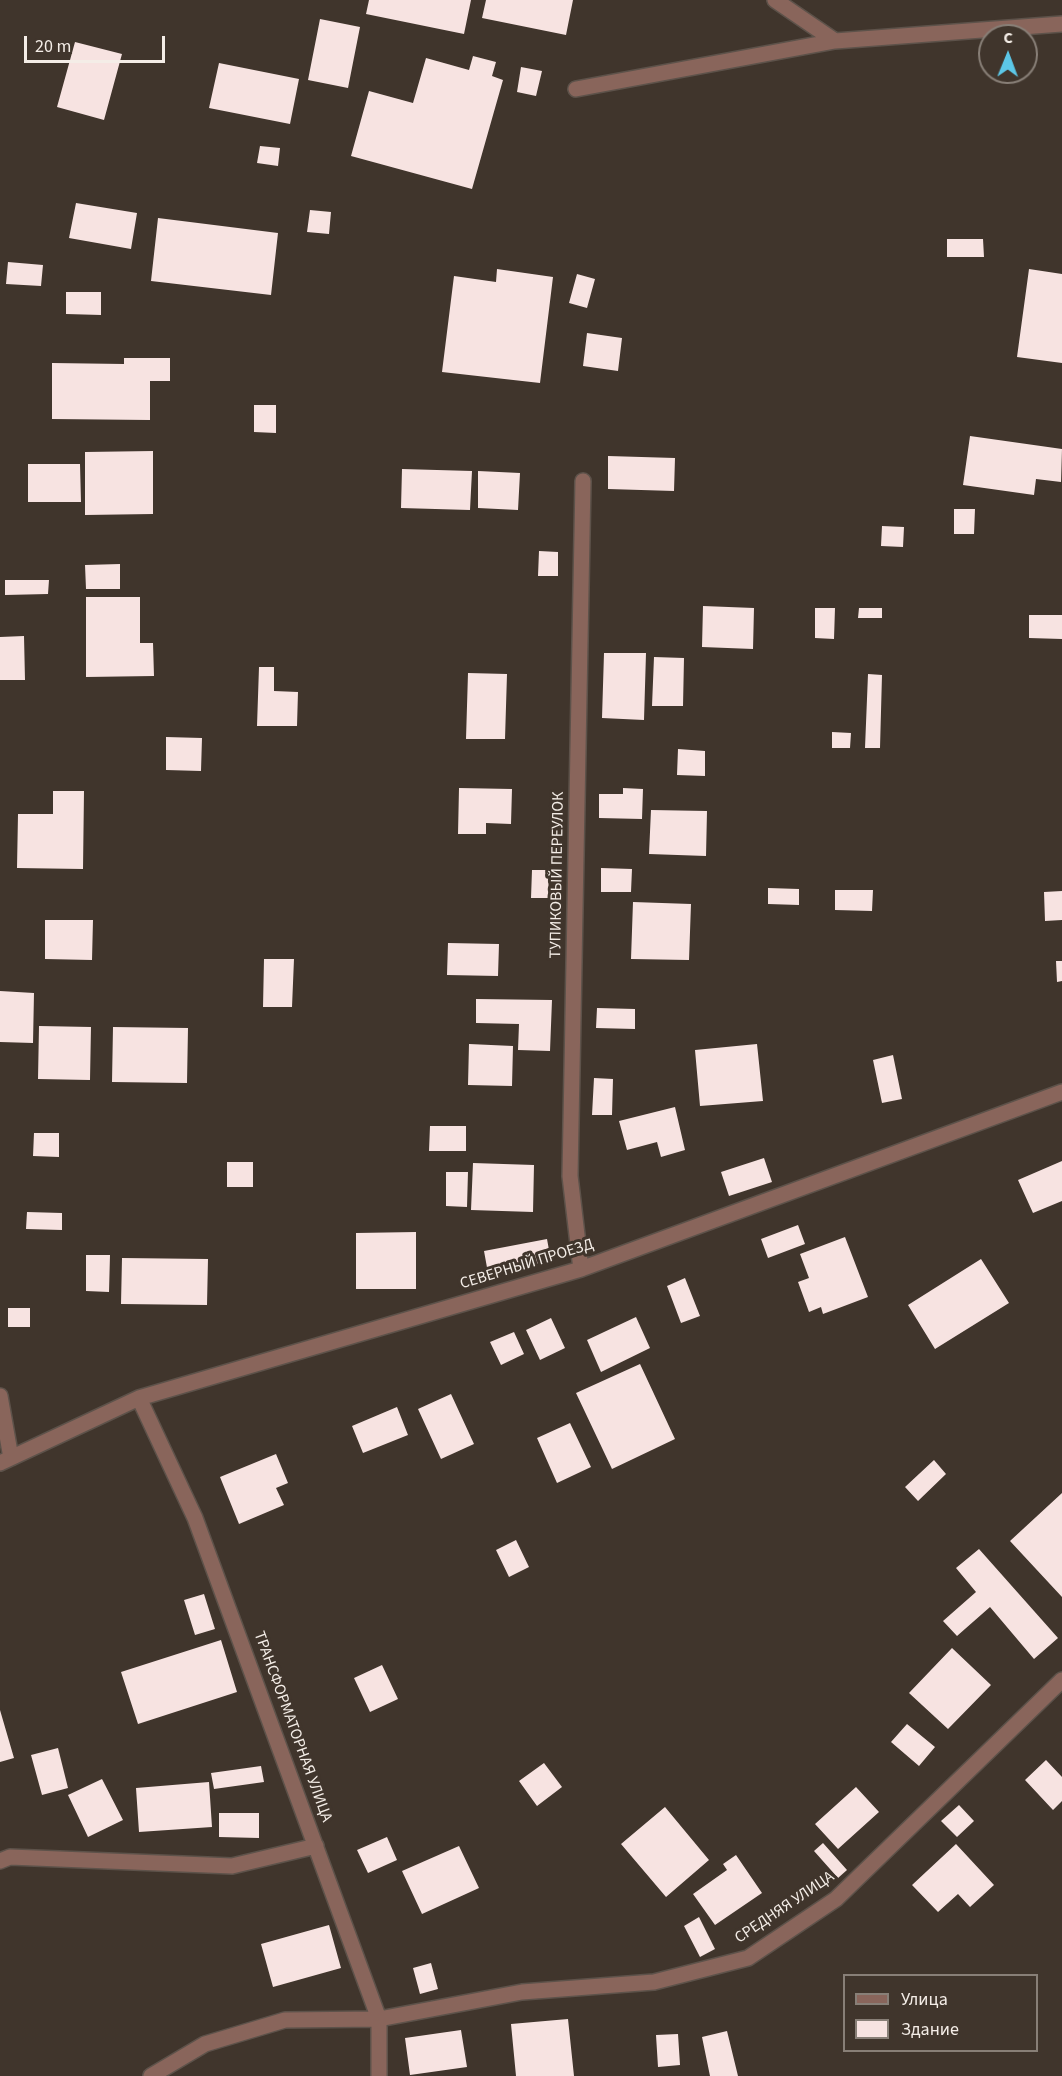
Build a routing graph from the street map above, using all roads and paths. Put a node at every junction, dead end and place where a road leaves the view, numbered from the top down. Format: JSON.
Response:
{"nodes":[{"id":1,"x":775,"y":0,"type":"edge"},
{"id":2,"x":1062,"y":24,"type":"edge"},
{"id":3,"x":836,"y":41,"type":"junction"},
{"id":4,"x":576,"y":89,"type":"dead end"},
{"id":5,"x":583,"y":481,"type":"dead end"},
{"id":6,"x":1062,"y":1092,"type":"edge"},
{"id":7,"x":581,"y":1269,"type":"junction"},
{"id":8,"x":0,"y":1396,"type":"edge"},
{"id":9,"x":139,"y":1398,"type":"junction"},
{"id":10,"x":6,"y":1460,"type":"edge"},
{"id":11,"x":1062,"y":1680,"type":"edge"},
{"id":12,"x":316,"y":1846,"type":"junction"},
{"id":13,"x":0,"y":1861,"type":"edge"},
{"id":14,"x":379,"y":2019,"type":"junction"},
{"id":15,"x":151,"y":2076,"type":"edge"},
{"id":16,"x":379,"y":2076,"type":"edge"}],
"edges":[{"from":1,"to":3,"type":"street"},
{"from":2,"to":3,"type":"street"},
{"from":3,"to":4,"type":"street"},
{"from":5,"to":7,"type":"street","name":"ТУПИКОВЫЙ ПЕРЕУЛОК"},
{"from":6,"to":7,"type":"street","name":"СЕВЕРНЫЙ ПРОЕЗД"},
{"from":7,"to":9,"type":"street","name":"СЕВЕРНЫЙ ПРОЕЗД"},
{"from":8,"to":10,"type":"street"},
{"from":9,"to":10,"type":"street","name":"СЕВЕРНЫЙ ПРОЕЗД"},
{"from":9,"to":12,"type":"street","name":"ТРАНСФОРМАТОРНАЯ УЛИЦА"},
{"from":11,"to":14,"type":"street","name":"СРЕДНЯЯ УЛИЦА"},
{"from":12,"to":13,"type":"street"},
{"from":12,"to":14,"type":"street","name":"ТРАНСФОРМАТОРНАЯ УЛИЦА"},
{"from":14,"to":15,"type":"street","name":"СРЕДНЯЯ УЛИЦА"},
{"from":14,"to":16,"type":"street","name":"ТРАНСФОРМАТОРНАЯ УЛИЦА"}]}
